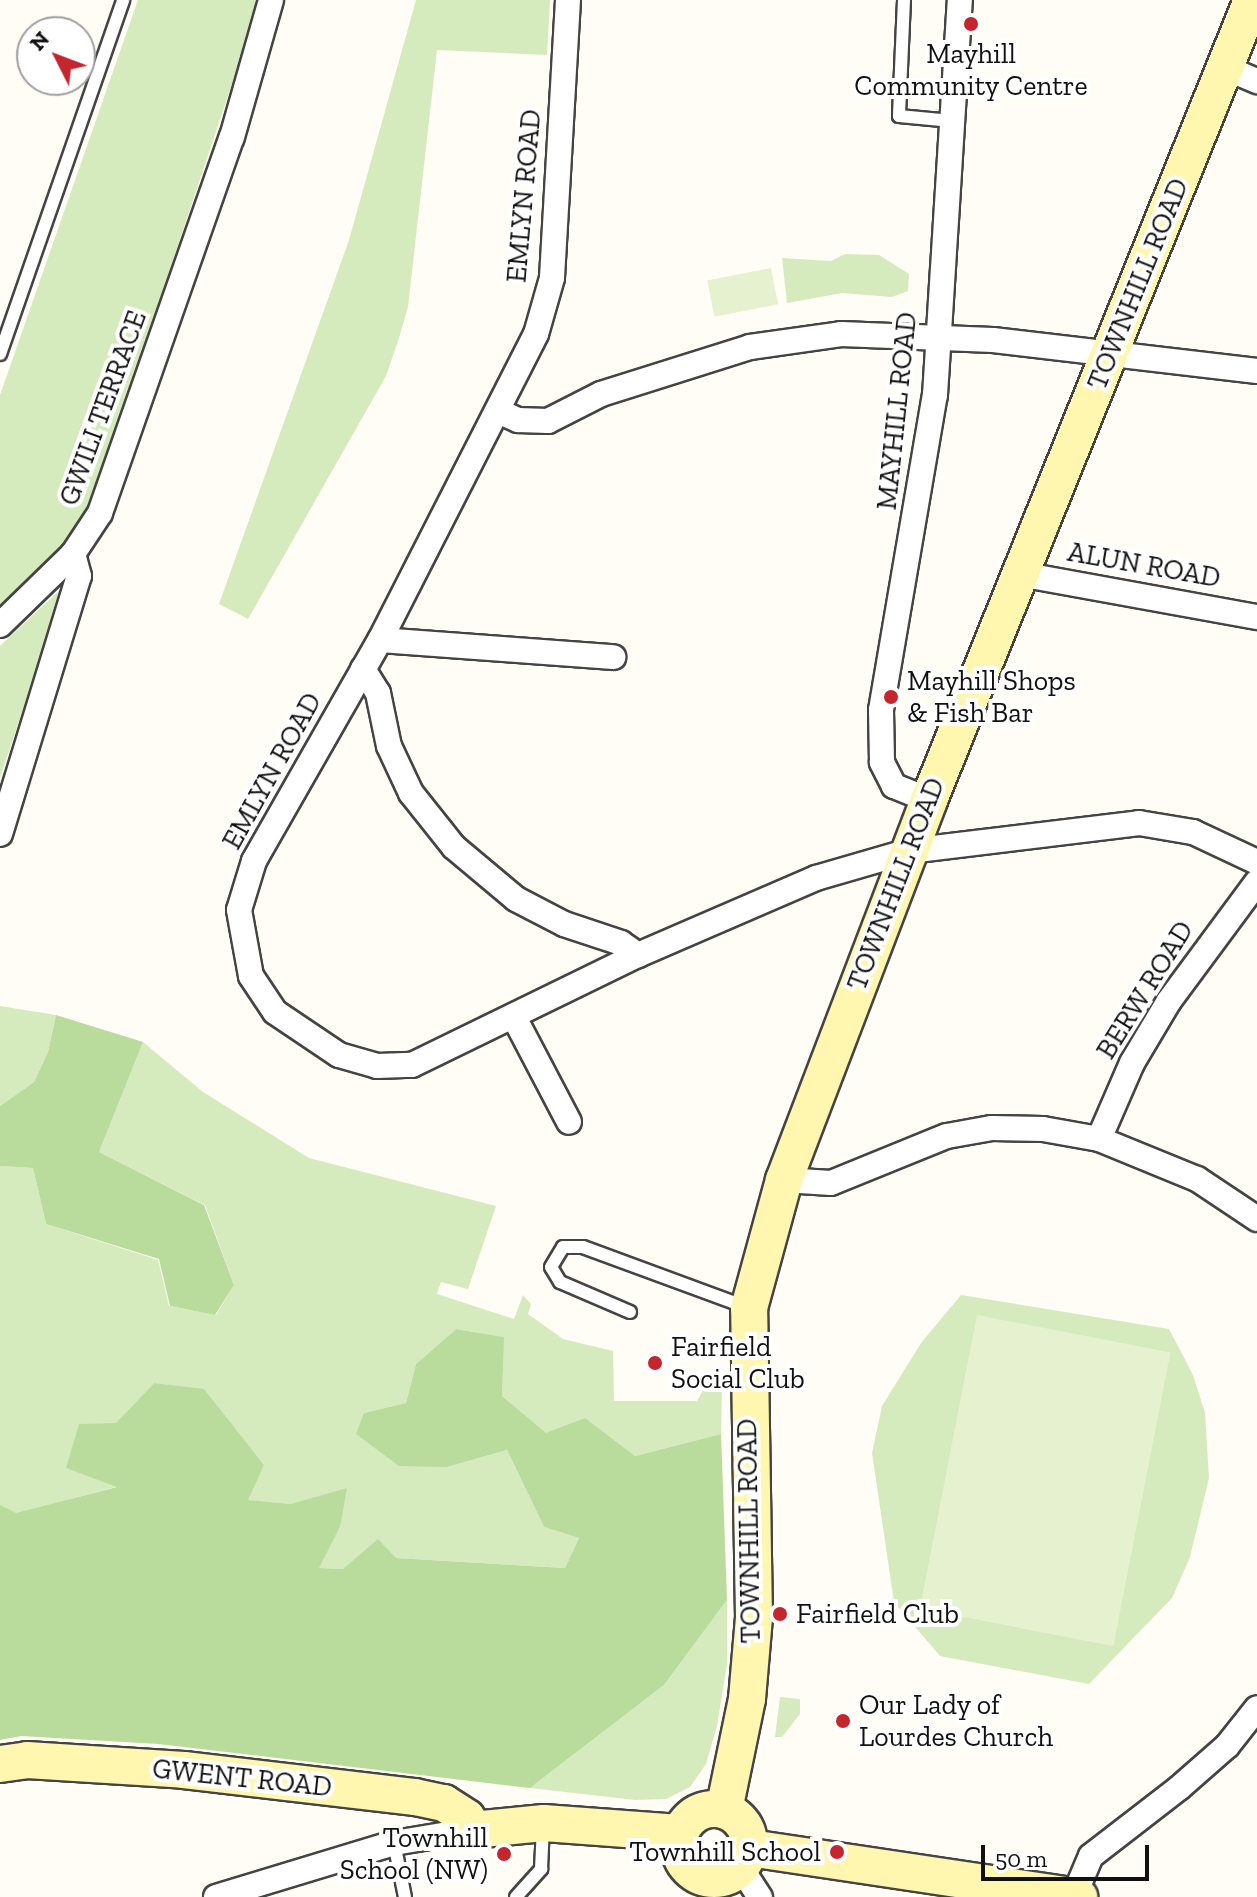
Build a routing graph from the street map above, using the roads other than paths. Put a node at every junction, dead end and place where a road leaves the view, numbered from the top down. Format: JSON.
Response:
{"nodes":[{"id":1,"x":123,"y":0,"type":"edge"},
{"id":2,"x":271,"y":0,"type":"edge"},
{"id":3,"x":568,"y":0,"type":"edge"},
{"id":4,"x":904,"y":0,"type":"edge"},
{"id":5,"x":960,"y":0,"type":"edge"},
{"id":6,"x":1252,"y":0,"type":"edge"},
{"id":7,"x":1241,"y":74,"type":"edge"},
{"id":8,"x":952,"y":121,"type":"junction"},
{"id":9,"x":937,"y":335,"type":"junction"},
{"id":10,"x":1110,"y":353,"type":"junction"},
{"id":11,"x":0,"y":354,"type":"edge"},
{"id":12,"x":1257,"y":371,"type":"edge"},
{"id":13,"x":500,"y":412,"type":"junction"},
{"id":14,"x":73,"y":554,"type":"junction"},
{"id":15,"x":1020,"y":574,"type":"junction"},
{"id":16,"x":1257,"y":617,"type":"edge"},
{"id":17,"x":0,"y":625,"type":"edge"},
{"id":18,"x":380,"y":640,"type":"junction"},
{"id":19,"x":613,"y":657,"type":"dead end"},
{"id":20,"x":363,"y":669,"type":"junction"},
{"id":21,"x":929,"y":800,"type":"junction"},
{"id":22,"x":0,"y":834,"type":"edge"},
{"id":23,"x":909,"y":851,"type":"junction"},
{"id":24,"x":1257,"y":862,"type":"edge"},
{"id":25,"x":1257,"y":882,"type":"edge"},
{"id":26,"x":638,"y":955,"type":"junction"},
{"id":27,"x":515,"y":1019,"type":"junction"},
{"id":28,"x":569,"y":1122,"type":"dead end"},
{"id":29,"x":1099,"y":1139,"type":"junction"},
{"id":30,"x":784,"y":1180,"type":"junction"},
{"id":31,"x":1257,"y":1219,"type":"edge"},
{"id":32,"x":749,"y":1308,"type":"junction"},
{"id":33,"x":630,"y":1312,"type":"dead end"},
{"id":34,"x":1257,"y":1708,"type":"edge"},
{"id":35,"x":0,"y":1764,"type":"edge"},
{"id":36,"x":724,"y":1810,"type":"junction"},
{"id":37,"x":544,"y":1823,"type":"junction"},
{"id":38,"x":472,"y":1830,"type":"junction"},
{"id":39,"x":680,"y":1833,"type":"junction"},
{"id":40,"x":394,"y":1843,"type":"junction"},
{"id":41,"x":750,"y":1871,"type":"edge"},
{"id":42,"x":694,"y":1887,"type":"edge"},
{"id":43,"x":216,"y":1897,"type":"edge"},
{"id":44,"x":405,"y":1897,"type":"edge"},
{"id":45,"x":516,"y":1897,"type":"edge"},
{"id":46,"x":1076,"y":1897,"type":"edge"}],
"edges":[{"from":1,"to":11,"type":"lane"},
{"from":2,"to":14,"type":"street","name":"GWILI TERRACE"},
{"from":3,"to":13,"type":"street","name":"EMLYN ROAD"},
{"from":4,"to":8,"type":"lane"},
{"from":5,"to":8,"type":"street","name":"MAYHILL ROAD"},
{"from":6,"to":7,"type":"street","name":"TOWNHILL ROAD"},
{"from":7,"to":10,"type":"street","name":"TOWNHILL ROAD"},
{"from":8,"to":9,"type":"street","name":"MAYHILL ROAD"},
{"from":9,"to":10,"type":"street"},
{"from":9,"to":13,"type":"street"},
{"from":9,"to":21,"type":"street","name":"MAYHILL ROAD"},
{"from":10,"to":12,"type":"street"},
{"from":10,"to":15,"type":"street","name":"TOWNHILL ROAD"},
{"from":13,"to":18,"type":"street","name":"EMLYN ROAD"},
{"from":14,"to":17,"type":"street","name":"GWILI TERRACE"},
{"from":14,"to":22,"type":"street"},
{"from":15,"to":16,"type":"street","name":"ALUN ROAD"},
{"from":15,"to":21,"type":"street","name":"TOWNHILL ROAD"},
{"from":18,"to":19,"type":"street"},
{"from":18,"to":20,"type":"street","name":"EMLYN ROAD"},
{"from":20,"to":26,"type":"street"},
{"from":20,"to":27,"type":"street","name":"EMLYN ROAD"},
{"from":21,"to":23,"type":"street","name":"TOWNHILL ROAD"},
{"from":23,"to":24,"type":"street","name":"EMLYN ROAD"},
{"from":23,"to":26,"type":"street","name":"EMLYN ROAD"},
{"from":23,"to":30,"type":"street","name":"TOWNHILL ROAD"},
{"from":25,"to":29,"type":"street","name":"BERW ROAD"},
{"from":26,"to":27,"type":"street","name":"EMLYN ROAD"},
{"from":27,"to":28,"type":"street"},
{"from":29,"to":30,"type":"street"},
{"from":29,"to":31,"type":"street"},
{"from":30,"to":32,"type":"street","name":"TOWNHILL ROAD"},
{"from":32,"to":33,"type":"lane"},
{"from":32,"to":36,"type":"street","name":"TOWNHILL ROAD"},
{"from":34,"to":46,"type":"street"},
{"from":35,"to":38,"type":"street","name":"GWENT ROAD"},
{"from":36,"to":39,"type":"street"},
{"from":36,"to":41,"type":"street"},
{"from":37,"to":38,"type":"street"},
{"from":37,"to":39,"type":"street"},
{"from":37,"to":45,"type":"lane"},
{"from":38,"to":40,"type":"street"},
{"from":39,"to":42,"type":"street"},
{"from":40,"to":43,"type":"street"},
{"from":40,"to":44,"type":"lane"},
{"from":41,"to":42,"type":"street"},
{"from":41,"to":46,"type":"street"}]}
